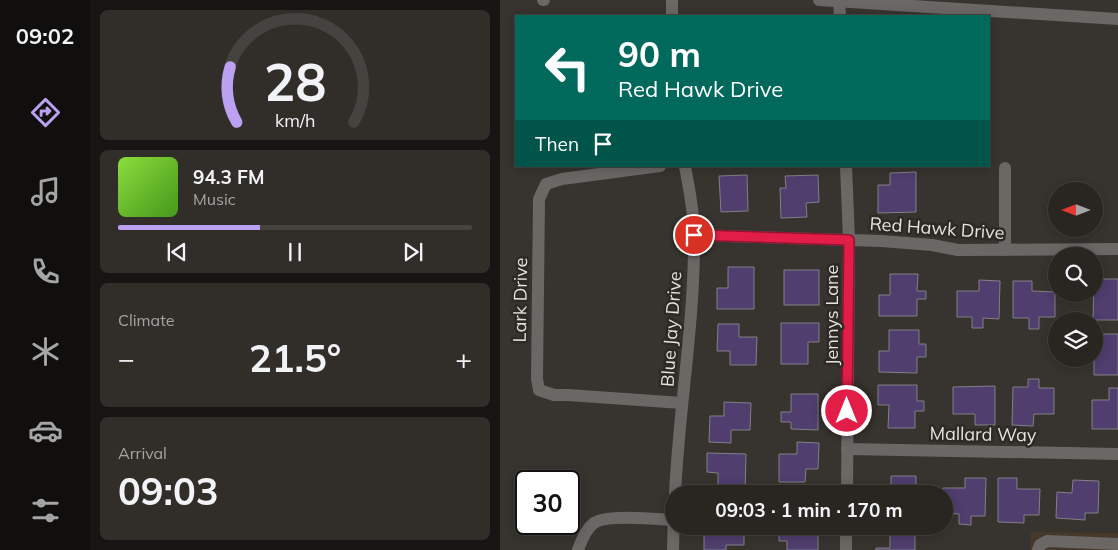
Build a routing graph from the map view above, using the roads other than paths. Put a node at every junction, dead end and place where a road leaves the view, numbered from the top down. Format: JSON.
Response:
{"nodes":[{"id":1,"x":672,"y":0,"type":"edge"},
{"id":2,"x":819,"y":0,"type":"edge"},
{"id":3,"x":839,"y":1,"type":"edge"},
{"id":4,"x":672,"y":15,"type":"edge"},
{"id":5,"x":840,"y":15,"type":"edge"},
{"id":6,"x":1118,"y":19,"type":"edge"},
{"id":7,"x":652,"y":167,"type":"edge"},
{"id":8,"x":685,"y":167,"type":"edge"},
{"id":9,"x":846,"y":167,"type":"edge"},
{"id":10,"x":1006,"y":168,"type":"dead end"},
{"id":11,"x":694,"y":235,"type":"junction"},
{"id":12,"x":849,"y":240,"type":"junction"},
{"id":13,"x":1118,"y":249,"type":"edge"},
{"id":14,"x":1006,"y":250,"type":"junction"},
{"id":15,"x":682,"y":403,"type":"junction"},
{"id":16,"x":847,"y":450,"type":"junction"},
{"id":17,"x":1118,"y":454,"type":"edge"},
{"id":18,"x":675,"y":485,"type":"edge"},
{"id":19,"x":847,"y":485,"type":"edge"},
{"id":20,"x":665,"y":520,"type":"edge"},
{"id":21,"x":673,"y":535,"type":"edge"},
{"id":22,"x":846,"y":535,"type":"edge"},
{"id":23,"x":1118,"y":544,"type":"edge"},
{"id":24,"x":1077,"y":546,"type":"edge"},
{"id":25,"x":578,"y":550,"type":"edge"},
{"id":26,"x":673,"y":550,"type":"edge"},
{"id":27,"x":846,"y":550,"type":"edge"},
{"id":28,"x":1038,"y":550,"type":"edge"}],
"edges":[{"from":1,"to":4,"type":"street"},
{"from":2,"to":3,"type":"street"},
{"from":3,"to":5,"type":"street"},
{"from":3,"to":6,"type":"street"},
{"from":7,"to":15,"type":"street","name":"Lark Drive"},
{"from":8,"to":11,"type":"street","name":"Blue Jay Drive"},
{"from":9,"to":12,"type":"street","name":"Jennys Lane"},
{"from":10,"to":14,"type":"street"},
{"from":11,"to":12,"type":"street","name":"Red Hawk Drive"},
{"from":11,"to":15,"type":"street","name":"Blue Jay Drive"},
{"from":12,"to":14,"type":"street","name":"Red Hawk Drive"},
{"from":12,"to":16,"type":"street","name":"Jennys Lane"},
{"from":13,"to":14,"type":"street","name":"Red Hawk Drive"},
{"from":15,"to":18,"type":"street","name":"Blue Jay Drive"},
{"from":16,"to":17,"type":"street","name":"Mallard Way"},
{"from":16,"to":19,"type":"street","name":"Jennys Lane"},
{"from":20,"to":25,"type":"street"},
{"from":21,"to":26,"type":"street"},
{"from":22,"to":27,"type":"street"},
{"from":23,"to":24,"type":"street"},
{"from":24,"to":28,"type":"street"}]}
